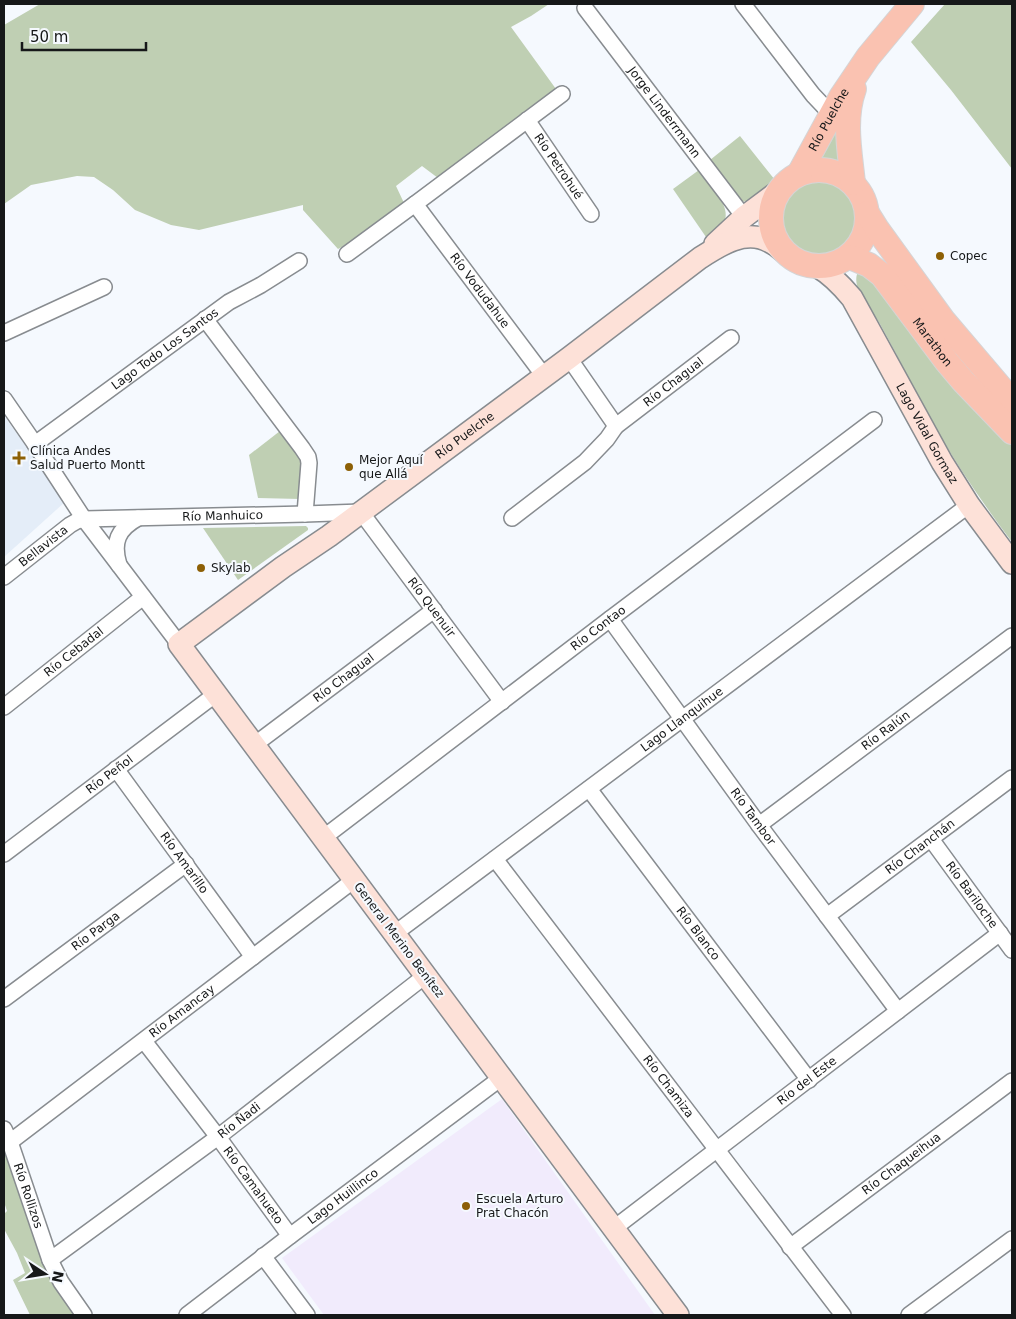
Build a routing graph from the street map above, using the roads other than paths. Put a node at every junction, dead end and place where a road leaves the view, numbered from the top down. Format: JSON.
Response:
{"nodes":[{"id":1,"x":743,"y":4,"type":"edge"},
{"id":2,"x":908,"y":5,"type":"edge"},
{"id":3,"x":585,"y":8,"type":"dead end"},
{"id":4,"x":862,"y":66,"type":"junction"},
{"id":5,"x":562,"y":94,"type":"dead end"},
{"id":6,"x":832,"y":115,"type":"junction"},
{"id":7,"x":527,"y":120,"type":"junction"},
{"id":8,"x":799,"y":174,"type":"junction"},
{"id":9,"x":853,"y":184,"type":"junction"},
{"id":10,"x":780,"y":190,"type":"junction"},
{"id":11,"x":415,"y":204,"type":"junction"},
{"id":12,"x":867,"y":213,"type":"junction"},
{"id":13,"x":591,"y":214,"type":"dead end"},
{"id":14,"x":744,"y":217,"type":"junction"},
{"id":15,"x":783,"y":251,"type":"junction"},
{"id":16,"x":347,"y":254,"type":"dead end"},
{"id":17,"x":700,"y":258,"type":"junction"},
{"id":18,"x":848,"y":259,"type":"junction"},
{"id":19,"x":299,"y":261,"type":"dead end"},
{"id":20,"x":818,"y":267,"type":"junction"},
{"id":21,"x":104,"y":287,"type":"dead end"},
{"id":22,"x":852,"y":298,"type":"junction"},
{"id":23,"x":205,"y":319,"type":"junction"},
{"id":24,"x":4,"y":333,"type":"edge"},
{"id":25,"x":731,"y":338,"type":"dead end"},
{"id":26,"x":569,"y":358,"type":"junction"},
{"id":27,"x":544,"y":376,"type":"junction"},
{"id":28,"x":4,"y":399,"type":"edge"},
{"id":29,"x":1012,"y":401,"type":"edge"},
{"id":30,"x":874,"y":420,"type":"dead end"},
{"id":31,"x":616,"y":426,"type":"junction"},
{"id":32,"x":1012,"y":432,"type":"edge"},
{"id":33,"x":35,"y":444,"type":"junction"},
{"id":34,"x":970,"y":505,"type":"junction"},
{"id":35,"x":361,"y":512,"type":"junction"},
{"id":36,"x":305,"y":514,"type":"junction"},
{"id":37,"x":138,"y":518,"type":"junction"},
{"id":38,"x":512,"y":518,"type":"dead end"},
{"id":39,"x":84,"y":519,"type":"junction"},
{"id":40,"x":1012,"y":563,"type":"edge"},
{"id":41,"x":119,"y":566,"type":"junction"},
{"id":42,"x":4,"y":577,"type":"edge"},
{"id":43,"x":143,"y":597,"type":"junction"},
{"id":44,"x":434,"y":610,"type":"junction"},
{"id":45,"x":610,"y":619,"type":"junction"},
{"id":46,"x":1012,"y":636,"type":"edge"},
{"id":47,"x":179,"y":644,"type":"junction"},
{"id":48,"x":216,"y":694,"type":"junction"},
{"id":49,"x":502,"y":702,"type":"junction"},
{"id":50,"x":4,"y":707,"type":"edge"},
{"id":51,"x":682,"y":719,"type":"junction"},
{"id":52,"x":254,"y":745,"type":"junction"},
{"id":53,"x":116,"y":769,"type":"junction"},
{"id":54,"x":1012,"y":778,"type":"edge"},
{"id":55,"x":588,"y":789,"type":"junction"},
{"id":56,"x":759,"y":825,"type":"junction"},
{"id":57,"x":323,"y":838,"type":"junction"},
{"id":58,"x":931,"y":839,"type":"junction"},
{"id":59,"x":4,"y":854,"type":"edge"},
{"id":60,"x":494,"y":859,"type":"junction"},
{"id":61,"x":186,"y":864,"type":"junction"},
{"id":62,"x":354,"y":880,"type":"junction"},
{"id":63,"x":827,"y":916,"type":"junction"},
{"id":64,"x":394,"y":934,"type":"junction"},
{"id":65,"x":1000,"y":934,"type":"junction"},
{"id":66,"x":1012,"y":950,"type":"edge"},
{"id":67,"x":253,"y":956,"type":"junction"},
{"id":68,"x":426,"y":976,"type":"junction"},
{"id":69,"x":4,"y":999,"type":"edge"},
{"id":70,"x":898,"y":1011,"type":"junction"},
{"id":71,"x":144,"y":1041,"type":"junction"},
{"id":72,"x":501,"y":1078,"type":"junction"},
{"id":73,"x":809,"y":1080,"type":"junction"},
{"id":74,"x":1012,"y":1081,"type":"edge"},
{"id":75,"x":7,"y":1136,"type":"edge"},
{"id":76,"x":218,"y":1136,"type":"junction"},
{"id":77,"x":717,"y":1150,"type":"junction"},
{"id":78,"x":613,"y":1229,"type":"junction"},
{"id":79,"x":290,"y":1236,"type":"junction"},
{"id":80,"x":1012,"y":1239,"type":"edge"},
{"id":81,"x":790,"y":1247,"type":"junction"},
{"id":82,"x":262,"y":1256,"type":"junction"},
{"id":83,"x":50,"y":1260,"type":"junction"},
{"id":84,"x":84,"y":1315,"type":"edge"},
{"id":85,"x":187,"y":1315,"type":"edge"},
{"id":86,"x":307,"y":1315,"type":"edge"},
{"id":87,"x":678,"y":1315,"type":"edge"},
{"id":88,"x":842,"y":1315,"type":"edge"},
{"id":89,"x":909,"y":1315,"type":"edge"}],
"edges":[{"from":1,"to":6,"type":"street"},
{"from":2,"to":4,"type":"main road","name":"Río Puelche"},
{"from":3,"to":14,"type":"street","name":"Jorge Linderrmann"},
{"from":4,"to":6,"type":"main road","name":"Río Puelche"},
{"from":4,"to":9,"type":"main road","name":"Río Puelche"},
{"from":5,"to":7,"type":"street"},
{"from":6,"to":8,"type":"main road","name":"Río Puelche"},
{"from":7,"to":11,"type":"street"},
{"from":7,"to":13,"type":"street","name":"Río Petrohué"},
{"from":8,"to":9,"type":"main road"},
{"from":8,"to":10,"type":"main road"},
{"from":9,"to":12,"type":"main road"},
{"from":10,"to":14,"type":"street","name":"Río Puelche"},
{"from":10,"to":15,"type":"main road"},
{"from":11,"to":16,"type":"street"},
{"from":11,"to":27,"type":"street","name":"Río Vodudahue"},
{"from":12,"to":18,"type":"main road"},
{"from":12,"to":29,"type":"main road","name":"Marathon"},
{"from":14,"to":17,"type":"street","name":"Río Puelche"},
{"from":15,"to":17,"type":"street","name":"Río Puelche"},
{"from":15,"to":20,"type":"main road"},
{"from":17,"to":26,"type":"street","name":"Río Puelche"},
{"from":18,"to":20,"type":"main road"},
{"from":18,"to":22,"type":"street","name":"Lago Vidal Gormaz"},
{"from":18,"to":32,"type":"main road","name":"Marathon"},
{"from":19,"to":23,"type":"street","name":"Lago Todo Los Santos"},
{"from":20,"to":22,"type":"street","name":"Lago Vidal Gormaz"},
{"from":21,"to":24,"type":"street"},
{"from":22,"to":34,"type":"street","name":"Lago Vidal Gormaz"},
{"from":23,"to":33,"type":"street","name":"Lago Todo Los Santos"},
{"from":23,"to":36,"type":"street"},
{"from":25,"to":31,"type":"street","name":"Río Chagual"},
{"from":26,"to":27,"type":"street","name":"Río Puelche"},
{"from":26,"to":31,"type":"street"},
{"from":27,"to":35,"type":"street","name":"Río Puelche"},
{"from":28,"to":33,"type":"street","name":"General Merino Benítez"},
{"from":30,"to":45,"type":"street","name":"Río Contao"},
{"from":31,"to":38,"type":"street","name":"Río Chagual"},
{"from":33,"to":39,"type":"street","name":"General Merino Benítez"},
{"from":34,"to":40,"type":"street","name":"Lago Vidal Gormaz"},
{"from":34,"to":51,"type":"street","name":"Lago Llanquihue"},
{"from":35,"to":36,"type":"street","name":"Río Manhuico"},
{"from":35,"to":44,"type":"street","name":"Río Quenuir"},
{"from":35,"to":47,"type":"street","name":"Río Puelche"},
{"from":36,"to":37,"type":"street","name":"Río Manhuico"},
{"from":37,"to":39,"type":"street","name":"Río Manhuico"},
{"from":37,"to":41,"type":"street"},
{"from":39,"to":41,"type":"street","name":"General Merino Benítez"},
{"from":39,"to":42,"type":"street","name":"Bellavista"},
{"from":41,"to":43,"type":"street","name":"General Merino Benítez"},
{"from":43,"to":47,"type":"street","name":"General Merino Benítez"},
{"from":43,"to":50,"type":"street","name":"Río Cebadal"},
{"from":44,"to":49,"type":"street","name":"Río Quenuir"},
{"from":44,"to":52,"type":"street","name":"Río Chagual"},
{"from":45,"to":49,"type":"street","name":"Río Contao"},
{"from":45,"to":51,"type":"street","name":"Río Tambor"},
{"from":46,"to":56,"type":"street","name":"Río Ralún"},
{"from":47,"to":48,"type":"street","name":"General Merino Benítez"},
{"from":48,"to":52,"type":"street","name":"General Merino Benítez"},
{"from":48,"to":53,"type":"street","name":"Río Peñol"},
{"from":49,"to":57,"type":"street","name":"Río Contao"},
{"from":51,"to":55,"type":"street","name":"Lago Llanquihue"},
{"from":51,"to":56,"type":"street","name":"Río Tambor"},
{"from":52,"to":57,"type":"street","name":"General Merino Benítez"},
{"from":53,"to":59,"type":"street","name":"Río Peñol"},
{"from":53,"to":61,"type":"street","name":"Río Amarillo"},
{"from":54,"to":58,"type":"street","name":"Río Chanchán"},
{"from":55,"to":60,"type":"street","name":"Lago Llanquihue"},
{"from":55,"to":73,"type":"street","name":"Río Blanco"},
{"from":56,"to":63,"type":"street","name":"Río Tambor"},
{"from":57,"to":62,"type":"street","name":"General Merino Benítez"},
{"from":58,"to":63,"type":"street","name":"Río Chanchán"},
{"from":58,"to":65,"type":"street","name":"Río Bariloche"},
{"from":60,"to":64,"type":"street","name":"Lago Llanquihue"},
{"from":60,"to":77,"type":"street","name":"Río Chamiza"},
{"from":61,"to":67,"type":"street","name":"Río Amarillo"},
{"from":61,"to":69,"type":"street","name":"Río Parga"},
{"from":62,"to":64,"type":"street","name":"General Merino Benítez"},
{"from":62,"to":67,"type":"street","name":"Río Amancay"},
{"from":63,"to":70,"type":"street","name":"Río Tambor"},
{"from":64,"to":68,"type":"street","name":"General Merino Benítez"},
{"from":65,"to":66,"type":"street","name":"Río Bariloche"},
{"from":65,"to":70,"type":"street","name":"Río del Este"},
{"from":67,"to":71,"type":"street","name":"Río Amancay"},
{"from":68,"to":72,"type":"street","name":"General Merino Benítez"},
{"from":68,"to":76,"type":"street","name":"Río Ñadi"},
{"from":70,"to":73,"type":"street","name":"Río del Este"},
{"from":71,"to":75,"type":"street","name":"Río Amancay"},
{"from":71,"to":76,"type":"street","name":"Río Camahueto"},
{"from":72,"to":78,"type":"street","name":"General Merino Benítez"},
{"from":72,"to":79,"type":"street","name":"Lago Huillinco"},
{"from":73,"to":77,"type":"street","name":"Río del Este"},
{"from":74,"to":81,"type":"street","name":"Río Chaqueihua"},
{"from":75,"to":83,"type":"street","name":"Río Rollizos"},
{"from":76,"to":79,"type":"street","name":"Río Camahueto"},
{"from":76,"to":83,"type":"street","name":"Río Ñadi"},
{"from":77,"to":78,"type":"street","name":"Río del Este"},
{"from":77,"to":81,"type":"street","name":"Río Chamiza"},
{"from":78,"to":87,"type":"street","name":"General Merino Benítez"},
{"from":79,"to":82,"type":"street","name":"Lago Huillinco"},
{"from":80,"to":89,"type":"street"},
{"from":81,"to":88,"type":"street","name":"Río Chamiza"},
{"from":82,"to":85,"type":"street","name":"Lago Huillinco"},
{"from":82,"to":86,"type":"street"},
{"from":83,"to":84,"type":"street","name":"Río Rollizos"}]}
